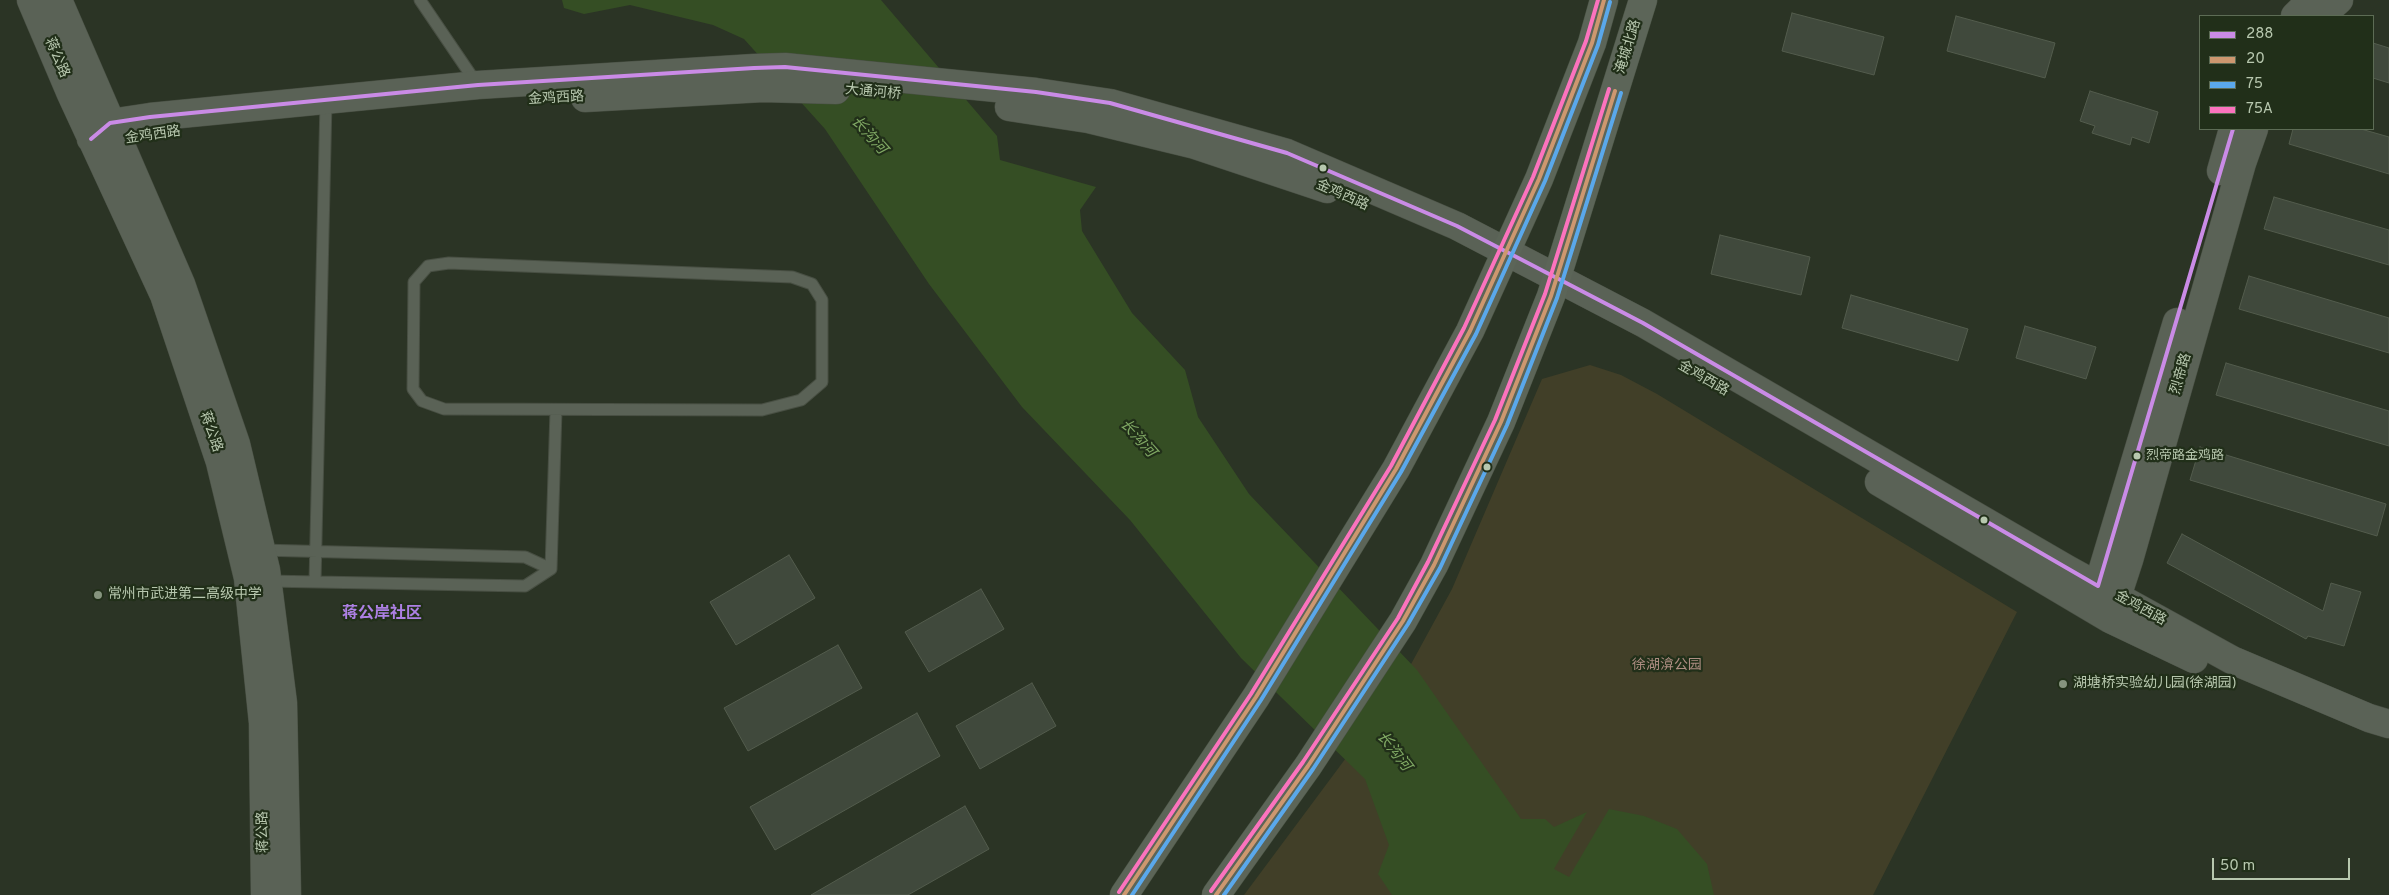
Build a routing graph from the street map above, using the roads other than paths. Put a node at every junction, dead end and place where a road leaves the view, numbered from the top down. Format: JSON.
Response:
{"nodes":[{"id":1,"x":31,"y":0,"type":"edge"},
{"id":2,"x":58,"y":0,"type":"edge"},
{"id":3,"x":420,"y":0,"type":"edge"},
{"id":4,"x":1597,"y":0,"type":"edge"},
{"id":5,"x":1604,"y":0,"type":"edge"},
{"id":6,"x":1643,"y":0,"type":"edge"},
{"id":7,"x":2311,"y":0,"type":"edge"},
{"id":8,"x":2339,"y":0,"type":"edge"},
{"id":9,"x":2296,"y":15,"type":"edge"},
{"id":10,"x":2322,"y":15,"type":"edge"},
{"id":11,"x":1592,"y":42,"type":"junction"},
{"id":12,"x":758,"y":78,"type":"junction"},
{"id":13,"x":478,"y":85,"type":"junction"},
{"id":14,"x":976,"y":94,"type":"joint"},
{"id":15,"x":326,"y":109,"type":"junction"},
{"id":16,"x":2233,"y":130,"type":"edge"},
{"id":17,"x":2254,"y":130,"type":"edge"},
{"id":18,"x":106,"y":134,"type":"junction"},
{"id":19,"x":1501,"y":259,"type":"junction"},
{"id":20,"x":1554,"y":287,"type":"junction"},
{"id":21,"x":556,"y":410,"type":"junction"},
{"id":22,"x":316,"y":551,"type":"junction"},
{"id":23,"x":253,"y":558,"type":"junction"},
{"id":24,"x":551,"y":569,"type":"junction"},
{"id":25,"x":267,"y":581,"type":"junction"},
{"id":26,"x":315,"y":582,"type":"junction"},
{"id":27,"x":2104,"y":602,"type":"junction"},
{"id":28,"x":2389,"y":724,"type":"edge"},
{"id":29,"x":2389,"y":740,"type":"edge"},
{"id":30,"x":264,"y":895,"type":"edge"},
{"id":31,"x":287,"y":895,"type":"edge"},
{"id":32,"x":1124,"y":895,"type":"edge"},
{"id":33,"x":1216,"y":895,"type":"edge"}],
"edges":[{"from":1,"to":18,"type":"street","name":"蒋公路"},
{"from":2,"to":18,"type":"street","name":"蒋公路"},
{"from":3,"to":13,"type":"lane"},
{"from":4,"to":11,"type":"main road"},
{"from":5,"to":11,"type":"main road"},
{"from":6,"to":20,"type":"main road","name":"淹城北路"},
{"from":7,"to":9,"type":"street"},
{"from":8,"to":10,"type":"street"},
{"from":11,"to":19,"type":"main road"},
{"from":12,"to":13,"type":"street","name":"金鸡西路"},
{"from":12,"to":14,"type":"street","name":"大通河桥"},
{"from":12,"to":15,"type":"street","name":"金鸡西路"},
{"from":13,"to":15,"type":"street","name":"金鸡西路"},
{"from":14,"to":19,"type":"street","name":"金鸡西路"},
{"from":15,"to":18,"type":"street","name":"金鸡西路"},
{"from":15,"to":22,"type":"lane"},
{"from":16,"to":27,"type":"street","name":"烈帝路"},
{"from":17,"to":27,"type":"street","name":"烈帝路"},
{"from":18,"to":23,"type":"street","name":"蒋公路"},
{"from":19,"to":20,"type":"street","name":"金鸡西路"},
{"from":19,"to":32,"type":"main road"},
{"from":20,"to":27,"type":"street","name":"金鸡西路"},
{"from":20,"to":33,"type":"main road","name":"淹城北路"},
{"from":21,"to":21,"type":"lane"},
{"from":21,"to":24,"type":"lane"},
{"from":22,"to":23,"type":"lane"},
{"from":22,"to":24,"type":"lane"},
{"from":22,"to":26,"type":"lane"},
{"from":23,"to":25,"type":"street","name":"蒋公路"},
{"from":23,"to":30,"type":"street","name":"蒋公路"},
{"from":24,"to":26,"type":"lane"},
{"from":25,"to":26,"type":"lane"},
{"from":25,"to":31,"type":"street","name":"蒋公路"},
{"from":27,"to":28,"type":"street","name":"金鸡西路"},
{"from":27,"to":29,"type":"street","name":"金鸡西路"}]}
